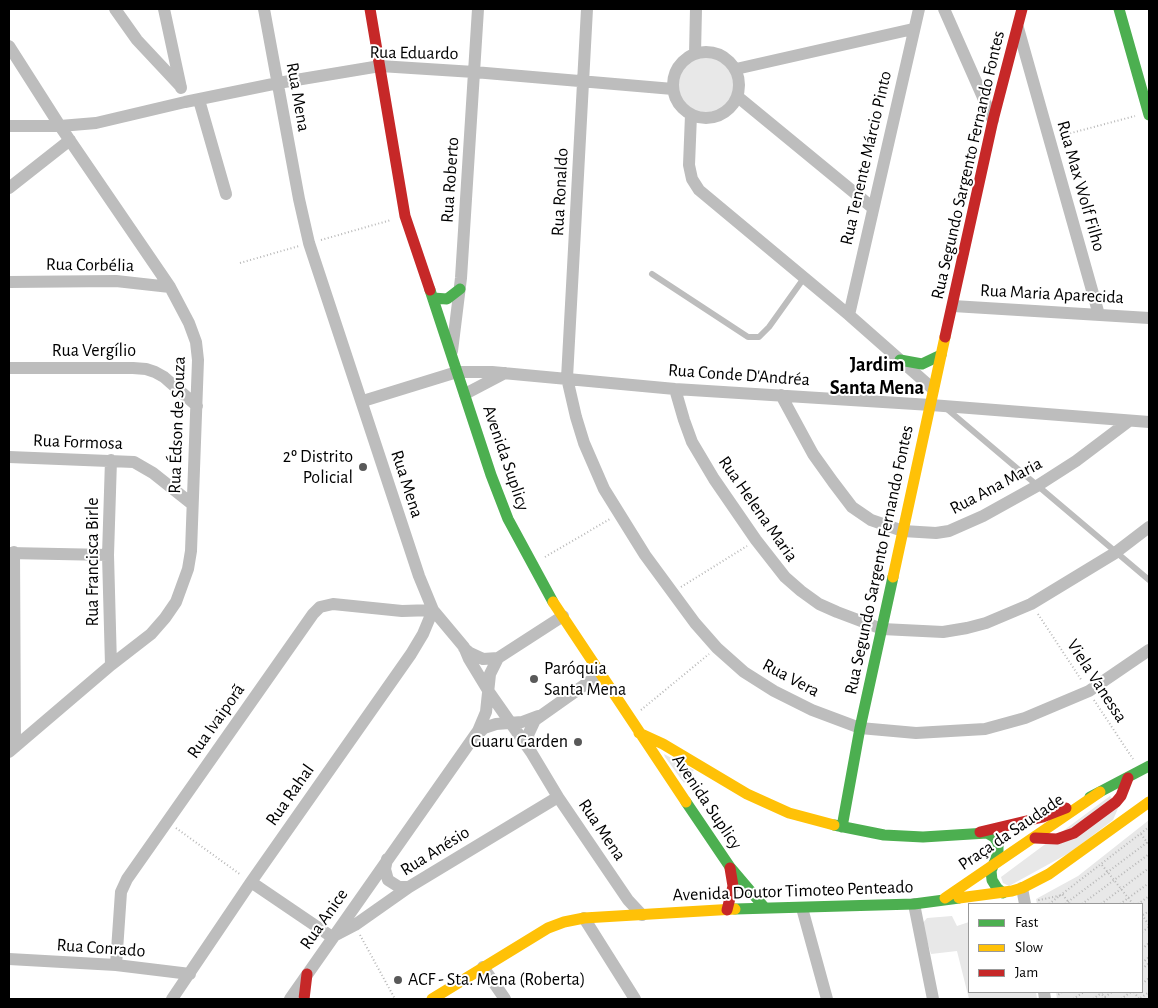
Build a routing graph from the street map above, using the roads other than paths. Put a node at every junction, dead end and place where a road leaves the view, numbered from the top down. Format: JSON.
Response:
{"nodes":[{"id":1,"x":115,"y":9,"type":"edge"},
{"id":2,"x":164,"y":9,"type":"edge"},
{"id":3,"x":264,"y":9,"type":"edge"},
{"id":4,"x":370,"y":9,"type":"edge"},
{"id":5,"x":478,"y":9,"type":"edge"},
{"id":6,"x":586,"y":9,"type":"edge"},
{"id":7,"x":696,"y":9,"type":"edge"},
{"id":8,"x":919,"y":9,"type":"edge"},
{"id":9,"x":944,"y":9,"type":"edge"},
{"id":10,"x":1022,"y":9,"type":"edge"},
{"id":11,"x":1119,"y":9,"type":"edge"},
{"id":12,"x":1018,"y":28,"type":"junction"},
{"id":13,"x":914,"y":29,"type":"junction"},
{"id":14,"x":9,"y":46,"type":"edge"},
{"id":15,"x":695,"y":54,"type":"junction"},
{"id":16,"x":1011,"y":55,"type":"junction"},
{"id":17,"x":380,"y":66,"type":"junction"},
{"id":18,"x":1029,"y":66,"type":"junction"},
{"id":19,"x":736,"y":69,"type":"junction"},
{"id":20,"x":474,"y":72,"type":"junction"},
{"id":21,"x":583,"y":80,"type":"junction"},
{"id":22,"x":278,"y":83,"type":"junction"},
{"id":23,"x":181,"y":87,"type":"junction"},
{"id":24,"x":674,"y":89,"type":"junction"},
{"id":25,"x":738,"y":98,"type":"junction"},
{"id":26,"x":199,"y":100,"type":"junction"},
{"id":27,"x":185,"y":102,"type":"junction"},
{"id":28,"x":1149,"y":113,"type":"edge"},
{"id":29,"x":691,"y":115,"type":"junction"},
{"id":30,"x":993,"y":120,"type":"junction"},
{"id":31,"x":9,"y":126,"type":"edge"},
{"id":32,"x":60,"y":126,"type":"junction"},
{"id":33,"x":70,"y":140,"type":"junction"},
{"id":34,"x":9,"y":188,"type":"edge"},
{"id":35,"x":226,"y":194,"type":"dead end"},
{"id":36,"x":873,"y":208,"type":"junction"},
{"id":37,"x":652,"y":274,"type":"dead end"},
{"id":38,"x":804,"y":278,"type":"junction"},
{"id":39,"x":9,"y":282,"type":"edge"},
{"id":40,"x":170,"y":287,"type":"junction"},
{"id":41,"x":460,"y":288,"type":"junction"},
{"id":42,"x":433,"y":298,"type":"junction"},
{"id":43,"x":953,"y":306,"type":"junction"},
{"id":44,"x":849,"y":315,"type":"junction"},
{"id":45,"x":1099,"y":315,"type":"junction"},
{"id":46,"x":1149,"y":318,"type":"edge"},
{"id":47,"x":452,"y":353,"type":"junction"},
{"id":48,"x":941,"y":356,"type":"junction"},
{"id":49,"x":900,"y":360,"type":"junction"},
{"id":50,"x":9,"y":368,"type":"edge"},
{"id":51,"x":458,"y":372,"type":"junction"},
{"id":52,"x":505,"y":373,"type":"junction"},
{"id":53,"x":567,"y":378,"type":"junction"},
{"id":54,"x":675,"y":389,"type":"junction"},
{"id":55,"x":933,"y":389,"type":"junction"},
{"id":56,"x":465,"y":394,"type":"junction"},
{"id":57,"x":781,"y":395,"type":"junction"},
{"id":58,"x":362,"y":401,"type":"junction"},
{"id":59,"x":931,"y":405,"type":"junction"},
{"id":60,"x":197,"y":406,"type":"junction"},
{"id":61,"x":944,"y":406,"type":"junction"},
{"id":62,"x":1129,"y":421,"type":"junction"},
{"id":63,"x":1149,"y":422,"type":"edge"},
{"id":64,"x":9,"y":457,"type":"edge"},
{"id":65,"x":111,"y":460,"type":"junction"},
{"id":66,"x":1037,"y":486,"type":"junction"},
{"id":67,"x":192,"y":504,"type":"junction"},
{"id":68,"x":1149,"y":527,"type":"edge"},
{"id":69,"x":903,"y":531,"type":"junction"},
{"id":70,"x":11,"y":552,"type":"edge"},
{"id":71,"x":1115,"y":553,"type":"junction"},
{"id":72,"x":108,"y":555,"type":"junction"},
{"id":73,"x":1149,"y":580,"type":"edge"},
{"id":74,"x":433,"y":610,"type":"junction"},
{"id":75,"x":563,"y":616,"type":"junction"},
{"id":76,"x":882,"y":629,"type":"junction"},
{"id":77,"x":464,"y":647,"type":"junction"},
{"id":78,"x":1149,"y":650,"type":"edge"},
{"id":79,"x":498,"y":658,"type":"junction"},
{"id":80,"x":111,"y":665,"type":"junction"},
{"id":81,"x":600,"y":674,"type":"junction"},
{"id":82,"x":489,"y":692,"type":"junction"},
{"id":83,"x":541,"y":714,"type":"junction"},
{"id":84,"x":510,"y":722,"type":"junction"},
{"id":85,"x":860,"y":728,"type":"junction"},
{"id":86,"x":639,"y":733,"type":"junction"},
{"id":87,"x":472,"y":739,"type":"junction"},
{"id":88,"x":12,"y":750,"type":"edge"},
{"id":89,"x":531,"y":752,"type":"junction"},
{"id":90,"x":1145,"y":768,"type":"edge"},
{"id":91,"x":1128,"y":778,"type":"junction"},
{"id":92,"x":1100,"y":792,"type":"junction"},
{"id":93,"x":558,"y":797,"type":"junction"},
{"id":94,"x":1149,"y":802,"type":"edge"},
{"id":95,"x":842,"y":827,"type":"junction"},
{"id":96,"x":980,"y":832,"type":"junction"},
{"id":97,"x":1035,"y":838,"type":"junction"},
{"id":98,"x":387,"y":859,"type":"junction"},
{"id":99,"x":994,"y":864,"type":"junction"},
{"id":100,"x":730,"y":867,"type":"junction"},
{"id":101,"x":251,"y":882,"type":"junction"},
{"id":102,"x":409,"y":887,"type":"junction"},
{"id":103,"x":1022,"y":888,"type":"junction"},
{"id":104,"x":1002,"y":893,"type":"junction"},
{"id":105,"x":942,"y":900,"type":"junction"},
{"id":106,"x":1025,"y":903,"type":"edge"},
{"id":107,"x":914,"y":904,"type":"junction"},
{"id":108,"x":764,"y":907,"type":"junction"},
{"id":109,"x":802,"y":908,"type":"junction"},
{"id":110,"x":727,"y":910,"type":"junction"},
{"id":111,"x":642,"y":915,"type":"junction"},
{"id":112,"x":584,"y":918,"type":"junction"},
{"id":113,"x":332,"y":937,"type":"junction"},
{"id":114,"x":9,"y":959,"type":"edge"},
{"id":115,"x":116,"y":965,"type":"junction"},
{"id":116,"x":483,"y":967,"type":"junction"},
{"id":117,"x":190,"y":974,"type":"junction"},
{"id":118,"x":307,"y":974,"type":"junction"},
{"id":119,"x":172,"y":999,"type":"edge"},
{"id":120,"x":290,"y":999,"type":"edge"},
{"id":121,"x":304,"y":999,"type":"edge"},
{"id":122,"x":432,"y":999,"type":"edge"},
{"id":123,"x":504,"y":999,"type":"edge"},
{"id":124,"x":635,"y":999,"type":"edge"},
{"id":125,"x":827,"y":999,"type":"edge"},
{"id":126,"x":934,"y":999,"type":"edge"}],
"edges":[{"from":1,"to":23,"type":"street"},
{"from":2,"to":23,"type":"street"},
{"from":3,"to":22,"type":"street","name":"Rua Mena"},
{"from":4,"to":17,"type":"street","name":"Avenida Suplicy"},
{"from":5,"to":20,"type":"street","name":"Rua Roberto"},
{"from":6,"to":21,"type":"street","name":"Rua Ronaldo"},
{"from":7,"to":15,"type":"street"},
{"from":8,"to":13,"type":"street","name":"Rua Tenente Márcio Pinto"},
{"from":9,"to":30,"type":"street"},
{"from":10,"to":12,"type":"street","name":"Rua Segundo Sargento Fernando Fontes"},
{"from":11,"to":28,"type":"street"},
{"from":12,"to":16,"type":"street","name":"Rua Segundo Sargento Fernando Fontes"},
{"from":12,"to":18,"type":"street","name":"Rua Max Wolf Filho"},
{"from":13,"to":19,"type":"street"},
{"from":13,"to":36,"type":"street","name":"Rua Tenente Márcio Pinto"},
{"from":14,"to":32,"type":"street","name":"Rua Édson de Souza"},
{"from":15,"to":19,"type":"street"},
{"from":15,"to":24,"type":"street"},
{"from":16,"to":18,"type":"street"},
{"from":16,"to":30,"type":"street","name":"Rua Segundo Sargento Fernando Fontes"},
{"from":17,"to":20,"type":"street","name":"Rua Eduardo"},
{"from":17,"to":22,"type":"street","name":"Rua Eduardo"},
{"from":17,"to":42,"type":"street","name":"Avenida Suplicy"},
{"from":18,"to":45,"type":"street","name":"Rua Max Wolf Filho"},
{"from":19,"to":25,"type":"street"},
{"from":20,"to":21,"type":"street","name":"Rua Eduardo"},
{"from":20,"to":41,"type":"street","name":"Rua Roberto"},
{"from":21,"to":24,"type":"street","name":"Rua Eduardo"},
{"from":21,"to":53,"type":"street","name":"Rua Ronaldo"},
{"from":22,"to":26,"type":"street","name":"Rua Eduardo"},
{"from":22,"to":58,"type":"street","name":"Rua Mena"},
{"from":23,"to":27,"type":"street"},
{"from":24,"to":29,"type":"street"},
{"from":25,"to":29,"type":"street"},
{"from":25,"to":36,"type":"street"},
{"from":26,"to":27,"type":"street","name":"Rua Eduardo"},
{"from":26,"to":35,"type":"street"},
{"from":27,"to":32,"type":"street","name":"Rua Eduardo"},
{"from":29,"to":38,"type":"street"},
{"from":30,"to":43,"type":"street","name":"Rua Segundo Sargento Fernando Fontes"},
{"from":31,"to":32,"type":"street","name":"Rua Eduardo"},
{"from":32,"to":33,"type":"street","name":"Rua Édson de Souza"},
{"from":33,"to":34,"type":"street"},
{"from":33,"to":40,"type":"street","name":"Rua Édson de Souza"},
{"from":36,"to":44,"type":"street","name":"Rua Tenente Márcio Pinto"},
{"from":37,"to":38,"type":"lane"},
{"from":38,"to":44,"type":"street"},
{"from":39,"to":40,"type":"street","name":"Rua Corbélia"},
{"from":40,"to":60,"type":"street","name":"Rua Édson de Souza"},
{"from":41,"to":42,"type":"street"},
{"from":41,"to":47,"type":"street","name":"Rua Roberto"},
{"from":42,"to":47,"type":"street","name":"Avenida Suplicy"},
{"from":43,"to":45,"type":"street","name":"Rua Maria Aparecida"},
{"from":43,"to":48,"type":"street","name":"Rua Segundo Sargento Fernando Fontes"},
{"from":44,"to":49,"type":"street"},
{"from":45,"to":46,"type":"street","name":"Rua Maria Aparecida"},
{"from":47,"to":51,"type":"street","name":"Avenida Suplicy"},
{"from":48,"to":49,"type":"street"},
{"from":48,"to":55,"type":"street","name":"Rua Segundo Sargento Fernando Fontes"},
{"from":49,"to":55,"type":"street"},
{"from":50,"to":60,"type":"street","name":"Rua Vergílio"},
{"from":51,"to":52,"type":"street","name":"Rua Conde D'Andréa"},
{"from":51,"to":56,"type":"street","name":"Avenida Suplicy"},
{"from":51,"to":58,"type":"street","name":"Rua Conde D'Andréa"},
{"from":52,"to":53,"type":"street","name":"Rua Conde D'Andréa"},
{"from":52,"to":56,"type":"street"},
{"from":53,"to":54,"type":"street","name":"Rua Conde D'Andréa"},
{"from":53,"to":85,"type":"street","name":"Rua Vera"},
{"from":54,"to":57,"type":"street","name":"Rua Conde D'Andréa"},
{"from":54,"to":76,"type":"street","name":"Rua Helena Maria"},
{"from":55,"to":59,"type":"street","name":"Rua Segundo Sargento Fernando Fontes"},
{"from":56,"to":75,"type":"street","name":"Avenida Suplicy"},
{"from":57,"to":59,"type":"street","name":"Rua Conde D'Andréa"},
{"from":57,"to":69,"type":"street","name":"Rua Ana Maria"},
{"from":58,"to":74,"type":"street","name":"Rua Mena"},
{"from":59,"to":61,"type":"street","name":"Rua Conde D'Andréa"},
{"from":59,"to":69,"type":"street","name":"Rua Segundo Sargento Fernando Fontes"},
{"from":60,"to":67,"type":"street","name":"Rua Édson de Souza"},
{"from":61,"to":62,"type":"street","name":"Rua Conde D'Andréa"},
{"from":61,"to":66,"type":"lane"},
{"from":62,"to":63,"type":"street","name":"Rua Conde D'Andréa"},
{"from":62,"to":66,"type":"street","name":"Rua Ana Maria"},
{"from":64,"to":65,"type":"street","name":"Rua Formosa"},
{"from":65,"to":67,"type":"street","name":"Rua Formosa"},
{"from":65,"to":72,"type":"street","name":"Rua Francisca Birle"},
{"from":66,"to":69,"type":"street","name":"Rua Ana Maria"},
{"from":66,"to":71,"type":"lane"},
{"from":67,"to":80,"type":"street","name":"Rua Édson de Souza"},
{"from":68,"to":71,"type":"street","name":"Rua Helena Maria"},
{"from":69,"to":76,"type":"street","name":"Rua Segundo Sargento Fernando Fontes"},
{"from":70,"to":72,"type":"street"},
{"from":70,"to":88,"type":"street"},
{"from":71,"to":73,"type":"lane"},
{"from":71,"to":76,"type":"street","name":"Rua Helena Maria"},
{"from":72,"to":80,"type":"street","name":"Rua Francisca Birle"},
{"from":74,"to":77,"type":"street","name":"Rua Mena"},
{"from":74,"to":101,"type":"street","name":"Rua Rahal"},
{"from":74,"to":115,"type":"street","name":"Rua Ivaiporã"},
{"from":75,"to":79,"type":"street"},
{"from":75,"to":81,"type":"street","name":"Avenida Suplicy"},
{"from":76,"to":85,"type":"street","name":"Rua Segundo Sargento Fernando Fontes"},
{"from":77,"to":79,"type":"street"},
{"from":77,"to":82,"type":"street","name":"Rua Mena"},
{"from":78,"to":85,"type":"street","name":"Rua Vera"},
{"from":79,"to":82,"type":"street","name":"Rua Anice"},
{"from":80,"to":88,"type":"street","name":"Rua Édson de Souza"},
{"from":81,"to":83,"type":"street"},
{"from":81,"to":86,"type":"street","name":"Avenida Suplicy"},
{"from":82,"to":84,"type":"street","name":"Rua Mena"},
{"from":82,"to":87,"type":"street","name":"Rua Anice"},
{"from":83,"to":84,"type":"street","name":"Rua Anice"},
{"from":83,"to":89,"type":"street"},
{"from":84,"to":87,"type":"street","name":"Rua Anice"},
{"from":84,"to":89,"type":"street","name":"Rua Mena"},
{"from":85,"to":95,"type":"street","name":"Rua Segundo Sargento Fernando Fontes"},
{"from":86,"to":95,"type":"street"},
{"from":86,"to":100,"type":"street","name":"Avenida Suplicy"},
{"from":87,"to":98,"type":"street","name":"Rua Anice"},
{"from":89,"to":93,"type":"street","name":"Rua Mena"},
{"from":90,"to":91,"type":"street"},
{"from":91,"to":92,"type":"street"},
{"from":91,"to":97,"type":"street"},
{"from":92,"to":96,"type":"street"},
{"from":92,"to":97,"type":"street","name":"Praça da Saudade"},
{"from":93,"to":102,"type":"street","name":"Rua Anésio"},
{"from":93,"to":111,"type":"street","name":"Rua Mena"},
{"from":94,"to":103,"type":"street","name":"Avenida Doutor Timoteo Penteado"},
{"from":95,"to":96,"type":"street"},
{"from":96,"to":99,"type":"street"},
{"from":97,"to":99,"type":"street","name":"Praça da Saudade"},
{"from":98,"to":102,"type":"street"},
{"from":98,"to":113,"type":"street","name":"Rua Anice"},
{"from":99,"to":104,"type":"street"},
{"from":99,"to":105,"type":"street","name":"Praça da Saudade"},
{"from":100,"to":108,"type":"street","name":"Avenida Suplicy"},
{"from":100,"to":110,"type":"street","name":"Avenida Suplicy"},
{"from":101,"to":113,"type":"street"},
{"from":101,"to":117,"type":"street","name":"Rua Rahal"},
{"from":102,"to":113,"type":"street","name":"Rua Anésio"},
{"from":103,"to":104,"type":"street","name":"Avenida Doutor Timoteo Penteado"},
{"from":103,"to":106,"type":"street"},
{"from":104,"to":105,"type":"street","name":"Avenida Doutor Timoteo Penteado"},
{"from":105,"to":107,"type":"street","name":"Avenida Doutor Timoteo Penteado"},
{"from":107,"to":109,"type":"street","name":"Avenida Doutor Timoteo Penteado"},
{"from":107,"to":126,"type":"street"},
{"from":108,"to":109,"type":"street","name":"Avenida Doutor Timoteo Penteado"},
{"from":108,"to":110,"type":"street","name":"Avenida Doutor Timoteo Penteado"},
{"from":109,"to":125,"type":"street"},
{"from":110,"to":111,"type":"street","name":"Avenida Doutor Timoteo Penteado"},
{"from":111,"to":112,"type":"street","name":"Avenida Doutor Timoteo Penteado"},
{"from":112,"to":116,"type":"street","name":"Avenida Doutor Timoteo Penteado"},
{"from":112,"to":124,"type":"street"},
{"from":113,"to":118,"type":"street","name":"Rua Anice"},
{"from":114,"to":115,"type":"street","name":"Rua Conrado"},
{"from":115,"to":117,"type":"street","name":"Rua Conrado"},
{"from":116,"to":122,"type":"street","name":"Avenida Doutor Timoteo Penteado"},
{"from":116,"to":123,"type":"street"},
{"from":117,"to":119,"type":"street","name":"Rua Rahal"},
{"from":118,"to":120,"type":"street","name":"Rua Anice"},
{"from":118,"to":121,"type":"street"}]}
